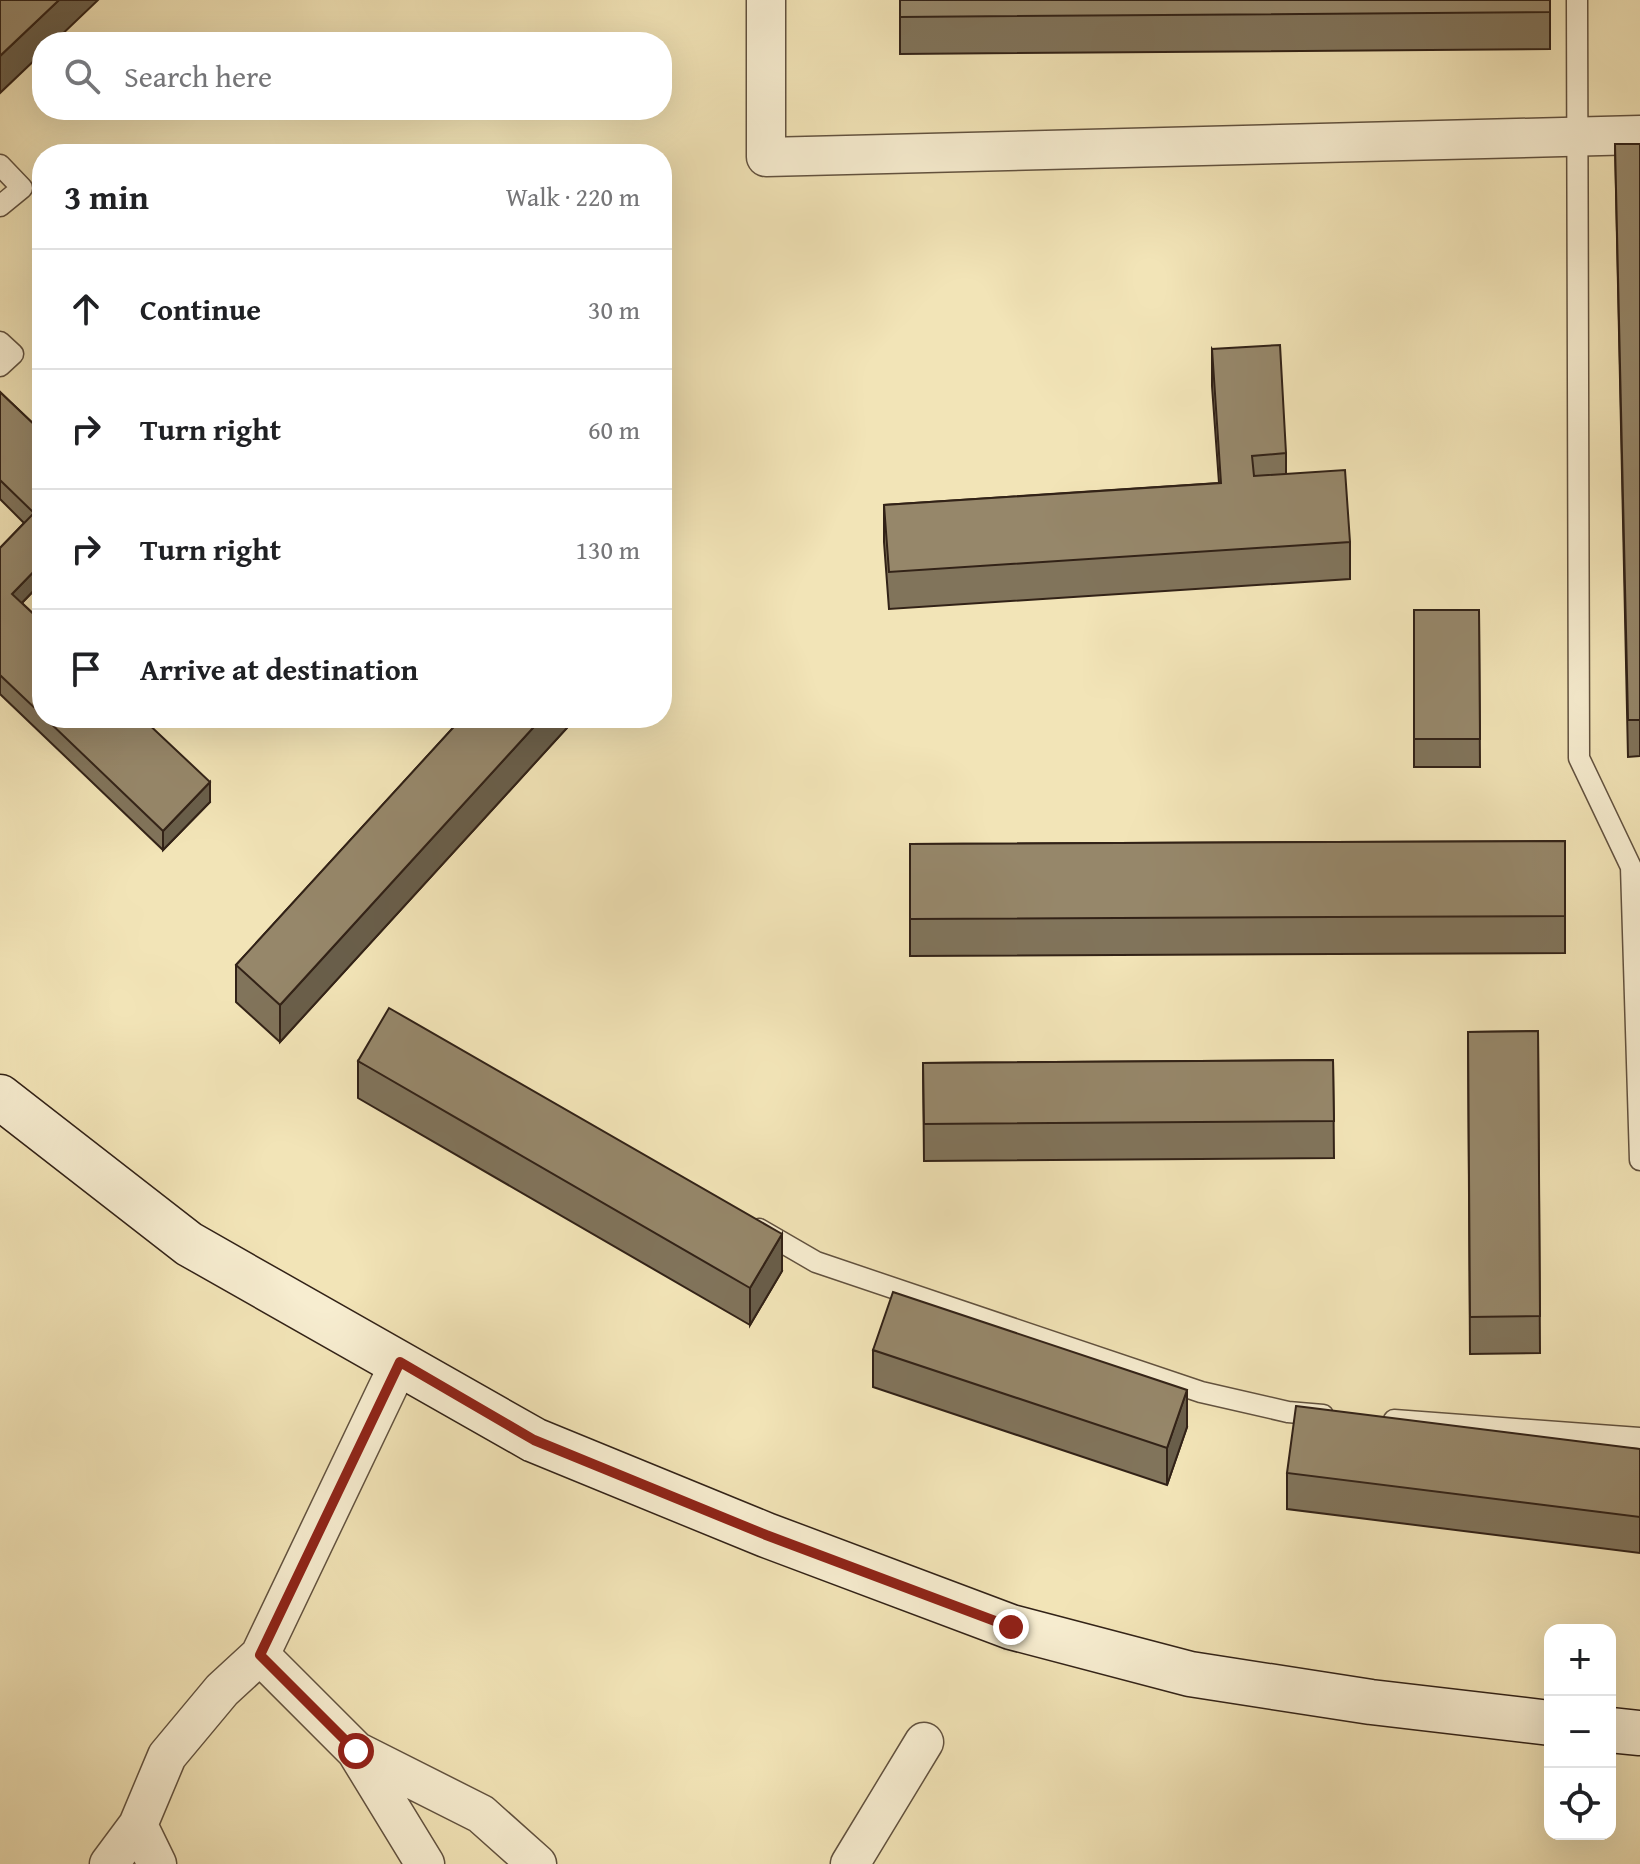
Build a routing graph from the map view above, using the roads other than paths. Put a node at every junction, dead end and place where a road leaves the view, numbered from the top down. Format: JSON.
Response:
{"nodes":[{"id":1,"x":766,"y":0,"type":"edge"},
{"id":2,"x":1577,"y":0,"type":"edge"},
{"id":3,"x":1640,"y":135,"type":"edge"},
{"id":4,"x":1577,"y":136,"type":"junction"},
{"id":5,"x":0,"y":165,"type":"edge"},
{"id":6,"x":0,"y":206,"type":"edge"},
{"id":7,"x":0,"y":342,"type":"edge"},
{"id":8,"x":0,"y":366,"type":"edge"},
{"id":9,"x":0,"y":1097,"type":"edge"},
{"id":10,"x":1640,"y":1160,"type":"edge"},
{"id":11,"x":747,"y":1222,"type":"edge"},
{"id":12,"x":400,"y":1362,"type":"junction"},
{"id":13,"x":1349,"y":1417,"type":"edge"},
{"id":14,"x":1379,"y":1419,"type":"edge"},
{"id":15,"x":1640,"y":1438,"type":"edge"},
{"id":16,"x":260,"y":1655,"type":"junction"},
{"id":17,"x":1544,"y":1722,"type":"edge"},
{"id":18,"x":1616,"y":1731,"type":"edge"},
{"id":19,"x":1640,"y":1733,"type":"edge"},
{"id":20,"x":924,"y":1742,"type":"dead end"},
{"id":21,"x":356,"y":1751,"type":"junction"},
{"id":22,"x":138,"y":1825,"type":"junction"},
{"id":23,"x":109,"y":1864,"type":"edge"},
{"id":24,"x":157,"y":1864,"type":"edge"},
{"id":25,"x":425,"y":1864,"type":"edge"},
{"id":26,"x":537,"y":1864,"type":"edge"},
{"id":27,"x":850,"y":1864,"type":"edge"}],
"edges":[{"from":1,"to":4,"type":"street"},
{"from":2,"to":4,"type":"lane"},
{"from":3,"to":4,"type":"street"},
{"from":4,"to":10,"type":"lane"},
{"from":5,"to":6,"type":"lane"},
{"from":7,"to":8,"type":"lane"},
{"from":9,"to":12,"type":"main road"},
{"from":11,"to":13,"type":"lane"},
{"from":12,"to":16,"type":"street"},
{"from":12,"to":17,"type":"main road"},
{"from":14,"to":15,"type":"lane"},
{"from":16,"to":21,"type":"street"},
{"from":16,"to":22,"type":"street"},
{"from":18,"to":19,"type":"main road"},
{"from":20,"to":27,"type":"street"},
{"from":21,"to":25,"type":"street"},
{"from":21,"to":26,"type":"street"},
{"from":22,"to":23,"type":"street"},
{"from":22,"to":24,"type":"street"}]}
